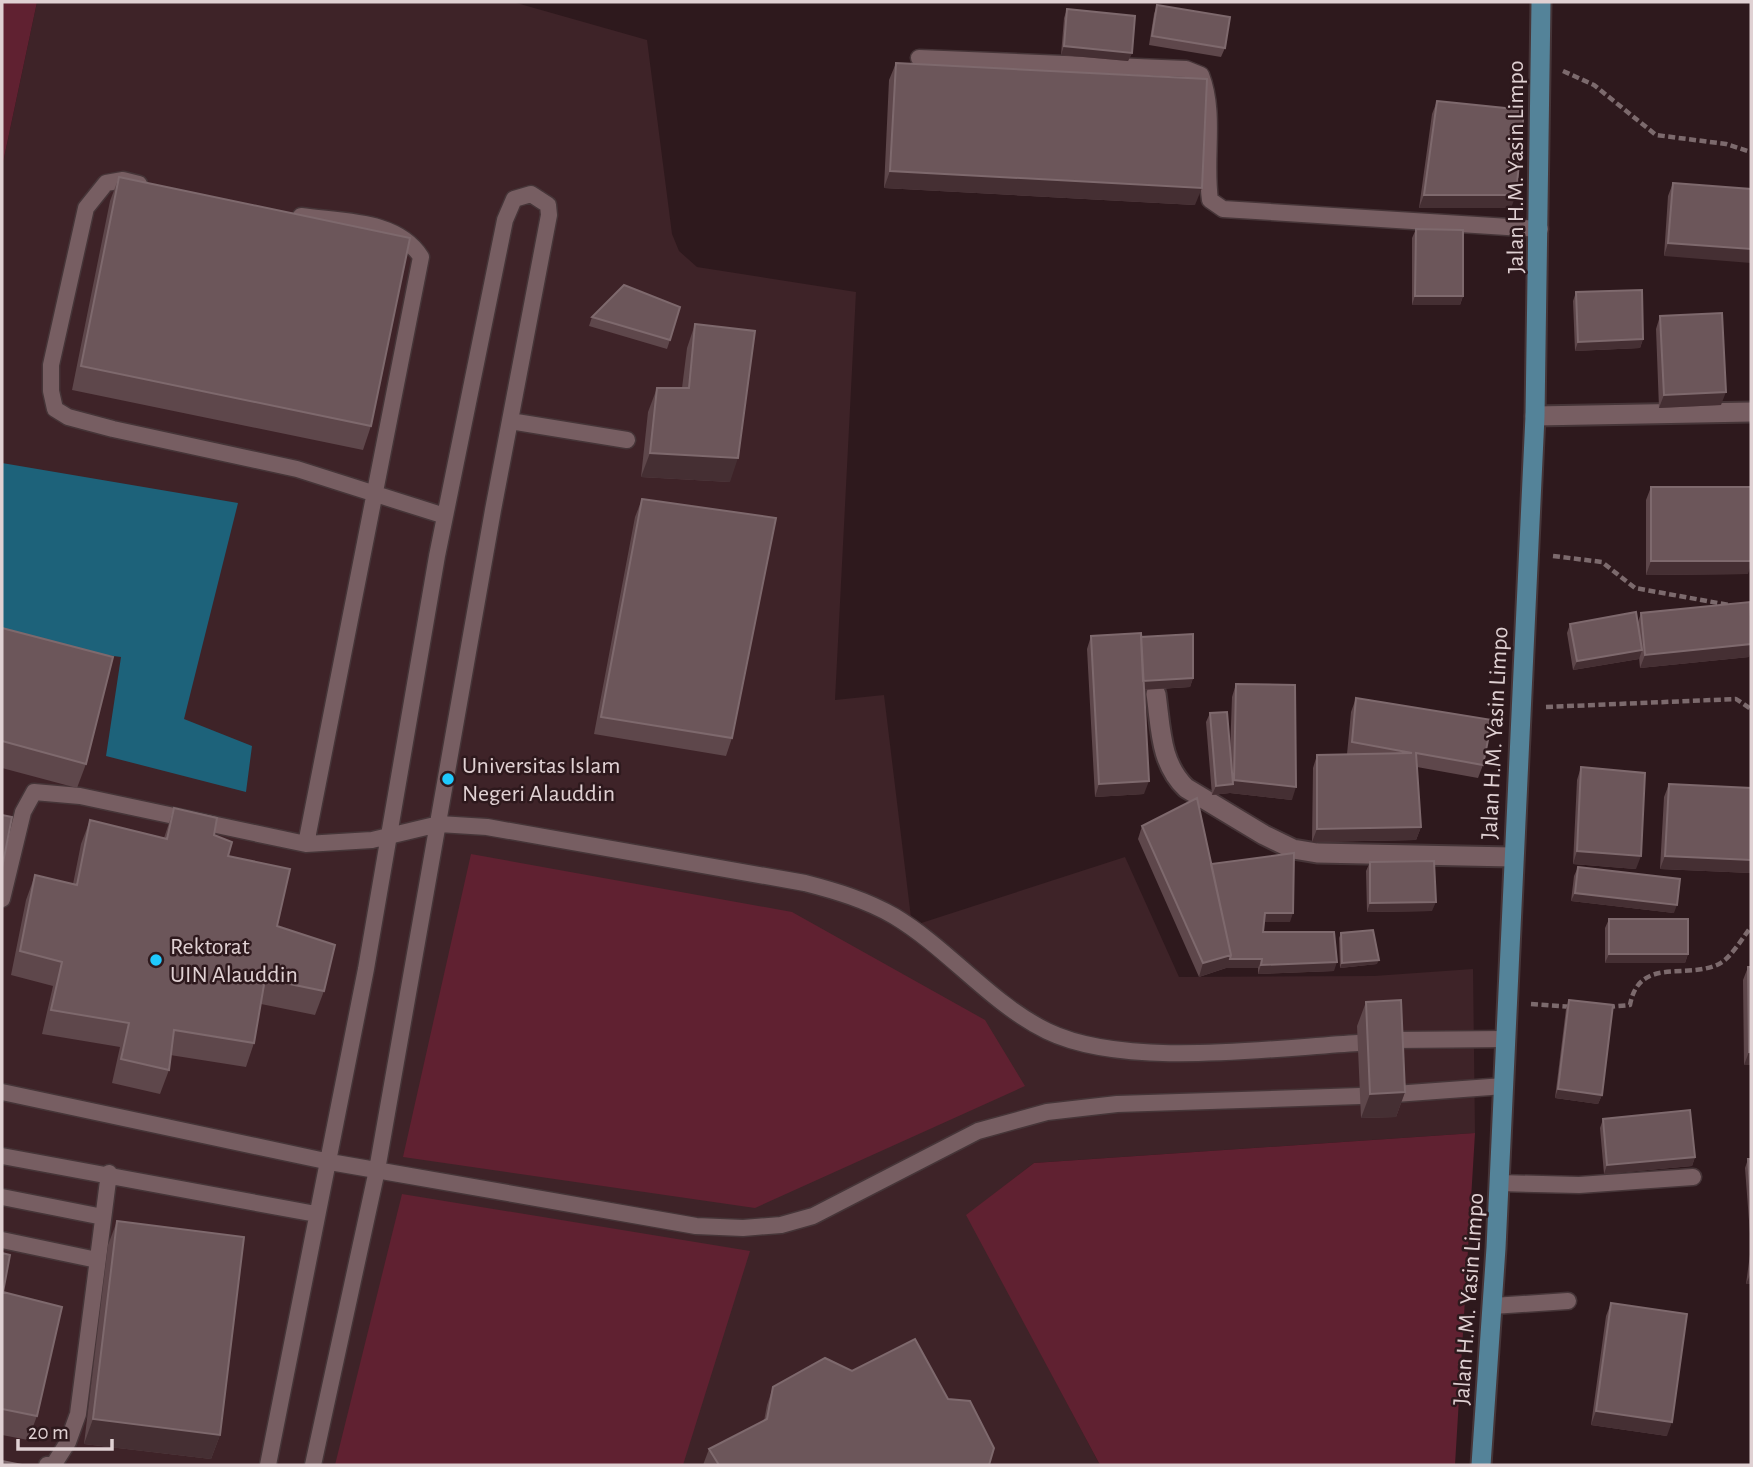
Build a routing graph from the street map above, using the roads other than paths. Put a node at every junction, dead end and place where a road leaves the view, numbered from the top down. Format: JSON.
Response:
{"nodes":[{"id":1,"x":1541,"y":2,"type":"edge"},
{"id":2,"x":919,"y":58,"type":"dead end"},
{"id":3,"x":161,"y":189,"type":"edge"},
{"id":4,"x":290,"y":215,"type":"edge"},
{"id":5,"x":1540,"y":229,"type":"junction"},
{"id":6,"x":1751,"y":412,"type":"edge"},
{"id":7,"x":1535,"y":416,"type":"junction"},
{"id":8,"x":510,"y":421,"type":"junction"},
{"id":9,"x":627,"y":440,"type":"dead end"},
{"id":10,"x":376,"y":495,"type":"junction"},
{"id":11,"x":445,"y":516,"type":"junction"},
{"id":12,"x":1156,"y":694,"type":"edge"},
{"id":13,"x":439,"y":824,"type":"junction"},
{"id":14,"x":391,"y":835,"type":"junction"},
{"id":15,"x":306,"y":844,"type":"junction"},
{"id":16,"x":1512,"y":857,"type":"junction"},
{"id":17,"x":2,"y":899,"type":"edge"},
{"id":18,"x":1506,"y":1039,"type":"junction"},
{"id":19,"x":1393,"y":1041,"type":"edge"},
{"id":20,"x":1358,"y":1043,"type":"dead end"},
{"id":21,"x":1504,"y":1086,"type":"junction"},
{"id":22,"x":2,"y":1092,"type":"edge"},
{"id":23,"x":1395,"y":1094,"type":"edge"},
{"id":24,"x":1360,"y":1096,"type":"dead end"},
{"id":25,"x":2,"y":1156,"type":"edge"},
{"id":26,"x":330,"y":1162,"type":"junction"},
{"id":27,"x":377,"y":1170,"type":"junction"},
{"id":28,"x":109,"y":1173,"type":"junction"},
{"id":29,"x":1693,"y":1178,"type":"dead end"},
{"id":30,"x":1499,"y":1183,"type":"junction"},
{"id":31,"x":2,"y":1197,"type":"edge"},
{"id":32,"x":316,"y":1214,"type":"junction"},
{"id":33,"x":103,"y":1217,"type":"junction"},
{"id":34,"x":2,"y":1240,"type":"edge"},
{"id":35,"x":97,"y":1261,"type":"junction"},
{"id":36,"x":1568,"y":1301,"type":"dead end"},
{"id":37,"x":1493,"y":1306,"type":"junction"},
{"id":38,"x":47,"y":1465,"type":"edge"},
{"id":39,"x":268,"y":1465,"type":"edge"},
{"id":40,"x":313,"y":1465,"type":"edge"},
{"id":41,"x":1481,"y":1465,"type":"edge"}],
"edges":[{"from":1,"to":5,"type":"main road","name":"Jalan H.M. Yasin Limpo"},
{"from":2,"to":5,"type":"lane"},
{"from":3,"to":10,"type":"lane"},
{"from":4,"to":10,"type":"lane"},
{"from":5,"to":7,"type":"main road","name":"Jalan H.M. Yasin Limpo"},
{"from":6,"to":7,"type":"street"},
{"from":7,"to":16,"type":"main road","name":"Jalan H.M. Yasin Limpo"},
{"from":8,"to":9,"type":"lane"},
{"from":8,"to":11,"type":"lane"},
{"from":8,"to":13,"type":"lane"},
{"from":10,"to":11,"type":"lane"},
{"from":10,"to":15,"type":"lane"},
{"from":11,"to":14,"type":"lane"},
{"from":12,"to":16,"type":"street"},
{"from":13,"to":14,"type":"lane"},
{"from":13,"to":20,"type":"lane"},
{"from":13,"to":27,"type":"lane"},
{"from":14,"to":15,"type":"lane"},
{"from":14,"to":26,"type":"lane"},
{"from":15,"to":17,"type":"lane"},
{"from":16,"to":18,"type":"main road","name":"Jalan H.M. Yasin Limpo"},
{"from":18,"to":19,"type":"lane"},
{"from":18,"to":21,"type":"main road","name":"Jalan H.M. Yasin Limpo"},
{"from":21,"to":23,"type":"lane"},
{"from":21,"to":30,"type":"main road","name":"Jalan H.M. Yasin Limpo"},
{"from":22,"to":26,"type":"lane"},
{"from":24,"to":27,"type":"lane"},
{"from":25,"to":28,"type":"lane"},
{"from":26,"to":27,"type":"lane"},
{"from":26,"to":32,"type":"lane"},
{"from":27,"to":40,"type":"lane"},
{"from":28,"to":32,"type":"lane"},
{"from":28,"to":33,"type":"lane"},
{"from":29,"to":30,"type":"lane"},
{"from":30,"to":37,"type":"main road","name":"Jalan H.M. Yasin Limpo"},
{"from":31,"to":33,"type":"lane"},
{"from":32,"to":39,"type":"lane"},
{"from":33,"to":35,"type":"lane"},
{"from":34,"to":35,"type":"lane"},
{"from":35,"to":38,"type":"lane"},
{"from":36,"to":37,"type":"lane"},
{"from":37,"to":41,"type":"main road","name":"Jalan H.M. Yasin Limpo"}]}
